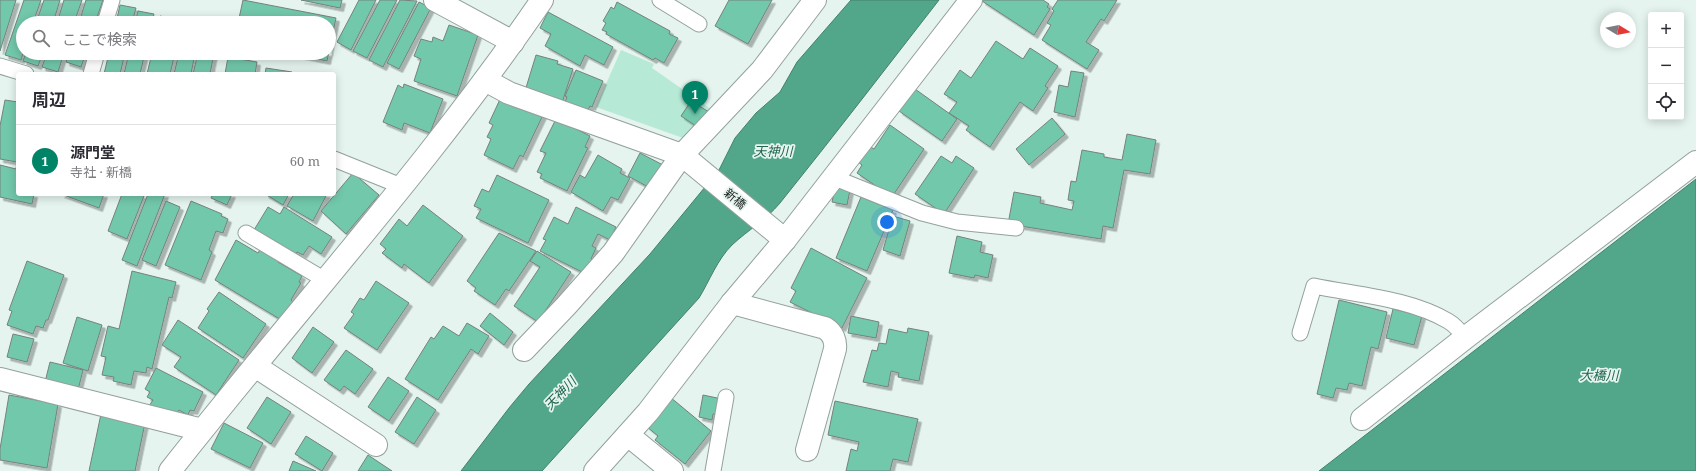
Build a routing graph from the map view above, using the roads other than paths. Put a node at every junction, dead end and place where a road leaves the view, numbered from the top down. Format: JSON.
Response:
{"nodes":[{"id":1,"x":112,"y":0,"type":"edge"},
{"id":2,"x":435,"y":0,"type":"edge"},
{"id":3,"x":542,"y":0,"type":"edge"},
{"id":4,"x":660,"y":0,"type":"edge"},
{"id":5,"x":815,"y":0,"type":"edge"},
{"id":6,"x":971,"y":0,"type":"edge"},
{"id":7,"x":107,"y":16,"type":"edge"},
{"id":8,"x":699,"y":24,"type":"dead end"},
{"id":9,"x":513,"y":42,"type":"junction"},
{"id":10,"x":95,"y":60,"type":"edge"},
{"id":11,"x":0,"y":66,"type":"edge"},
{"id":12,"x":20,"y":72,"type":"edge"},
{"id":13,"x":92,"y":72,"type":"edge"},
{"id":14,"x":485,"y":80,"type":"junction"},
{"id":15,"x":686,"y":158,"type":"junction"},
{"id":16,"x":336,"y":160,"type":"edge"},
{"id":17,"x":1696,"y":162,"type":"edge"},
{"id":18,"x":835,"y":178,"type":"junction"},
{"id":19,"x":401,"y":186,"type":"junction"},
{"id":20,"x":1016,"y":228,"type":"dead end"},
{"id":21,"x":246,"y":233,"type":"dead end"},
{"id":22,"x":783,"y":238,"type":"junction"},
{"id":23,"x":325,"y":280,"type":"junction"},
{"id":24,"x":732,"y":303,"type":"junction"},
{"id":25,"x":1300,"y":332,"type":"dead end"},
{"id":26,"x":1465,"y":338,"type":"junction"},
{"id":27,"x":524,"y":350,"type":"dead end"},
{"id":28,"x":255,"y":366,"type":"junction"},
{"id":29,"x":0,"y":379,"type":"edge"},
{"id":30,"x":726,"y":397,"type":"dead end"},
{"id":31,"x":1362,"y":419,"type":"dead end"},
{"id":32,"x":202,"y":430,"type":"junction"},
{"id":33,"x":628,"y":435,"type":"junction"},
{"id":34,"x":376,"y":445,"type":"dead end"},
{"id":35,"x":807,"y":450,"type":"dead end"},
{"id":36,"x":170,"y":471,"type":"edge"},
{"id":37,"x":595,"y":471,"type":"edge"},
{"id":38,"x":672,"y":471,"type":"edge"},
{"id":39,"x":713,"y":471,"type":"edge"}],
"edges":[{"from":1,"to":7,"type":"lane"},
{"from":2,"to":9,"type":"street"},
{"from":3,"to":9,"type":"street"},
{"from":4,"to":8,"type":"lane"},
{"from":5,"to":15,"type":"street"},
{"from":6,"to":18,"type":"street"},
{"from":9,"to":14,"type":"street"},
{"from":10,"to":13,"type":"lane"},
{"from":11,"to":12,"type":"lane"},
{"from":14,"to":15,"type":"street","name":"新橋"},
{"from":14,"to":19,"type":"street"},
{"from":15,"to":22,"type":"street","name":"新橋"},
{"from":15,"to":27,"type":"street"},
{"from":16,"to":19,"type":"lane"},
{"from":17,"to":26,"type":"street"},
{"from":18,"to":20,"type":"lane"},
{"from":18,"to":22,"type":"street"},
{"from":19,"to":23,"type":"street"},
{"from":21,"to":23,"type":"lane"},
{"from":22,"to":24,"type":"street"},
{"from":23,"to":28,"type":"street"},
{"from":24,"to":33,"type":"street"},
{"from":24,"to":35,"type":"street"},
{"from":25,"to":26,"type":"lane"},
{"from":26,"to":31,"type":"street"},
{"from":28,"to":32,"type":"street"},
{"from":28,"to":34,"type":"street"},
{"from":29,"to":32,"type":"street"},
{"from":30,"to":39,"type":"lane"},
{"from":32,"to":36,"type":"street"},
{"from":33,"to":37,"type":"street"},
{"from":33,"to":38,"type":"street"}]}
